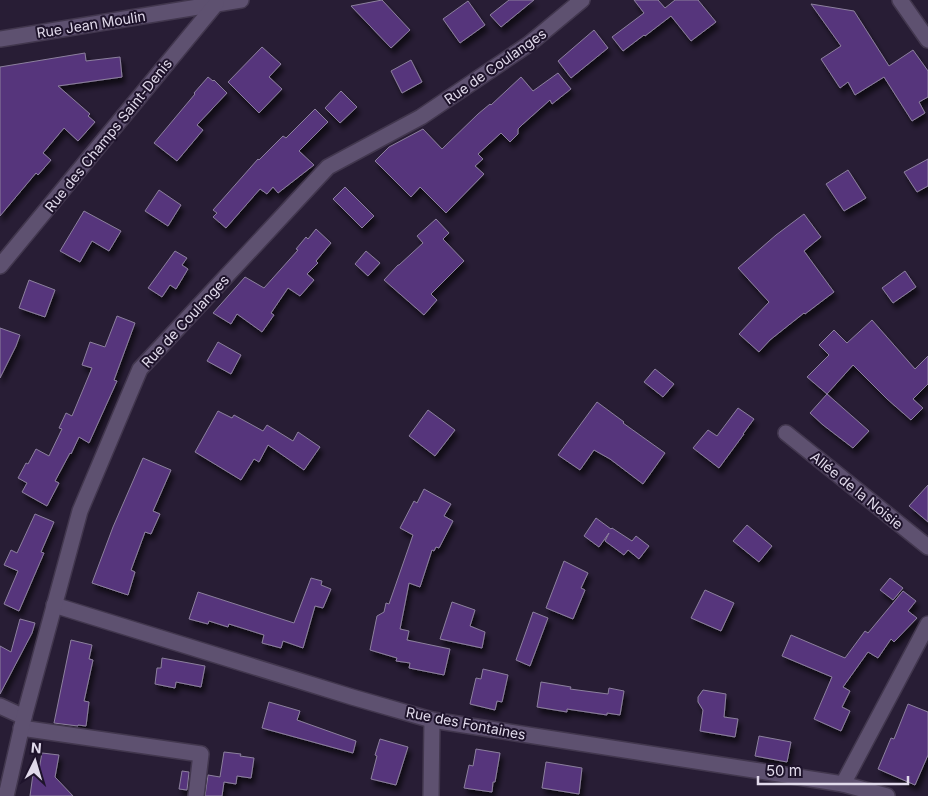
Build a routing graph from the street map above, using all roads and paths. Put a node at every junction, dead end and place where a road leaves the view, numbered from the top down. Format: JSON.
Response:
{"nodes":[{"id":1,"x":242,"y":0,"type":"edge"},
{"id":2,"x":582,"y":0,"type":"edge"},
{"id":3,"x":900,"y":0,"type":"edge"},
{"id":4,"x":216,"y":4,"type":"junction"},
{"id":5,"x":0,"y":39,"type":"edge"},
{"id":6,"x":928,"y":40,"type":"edge"},
{"id":7,"x":0,"y":266,"type":"edge"},
{"id":8,"x":786,"y":433,"type":"dead end"},
{"id":9,"x":928,"y":547,"type":"edge"},
{"id":10,"x":54,"y":605,"type":"junction"},
{"id":11,"x":928,"y":624,"type":"edge"},
{"id":12,"x":0,"y":706,"type":"edge"},
{"id":13,"x":432,"y":720,"type":"junction"},
{"id":14,"x":23,"y":723,"type":"junction"},
{"id":15,"x":843,"y":784,"type":"junction"},
{"id":16,"x":6,"y":796,"type":"edge"},
{"id":17,"x":196,"y":796,"type":"edge"},
{"id":18,"x":431,"y":796,"type":"edge"},
{"id":19,"x":887,"y":796,"type":"edge"}],
"edges":[{"from":1,"to":4,"type":"street","name":"Rue Jean Moulin"},
{"from":2,"to":10,"type":"street","name":"Rue de Coulanges"},
{"from":3,"to":6,"type":"street"},
{"from":4,"to":5,"type":"street","name":"Rue Jean Moulin"},
{"from":4,"to":7,"type":"street","name":"Rue des Champs Saint-Denis"},
{"from":8,"to":9,"type":"street","name":"Allée de la Noisie"},
{"from":10,"to":13,"type":"street","name":"Rue des Fontaines"},
{"from":10,"to":14,"type":"street","name":"Rue de Coulanges"},
{"from":11,"to":15,"type":"street"},
{"from":12,"to":14,"type":"street"},
{"from":13,"to":15,"type":"street","name":"Rue des Fontaines"},
{"from":13,"to":18,"type":"street"},
{"from":14,"to":16,"type":"street","name":"Rue de Coulanges"},
{"from":14,"to":17,"type":"street"},
{"from":15,"to":19,"type":"street","name":"Rue des Fontaines"}]}
